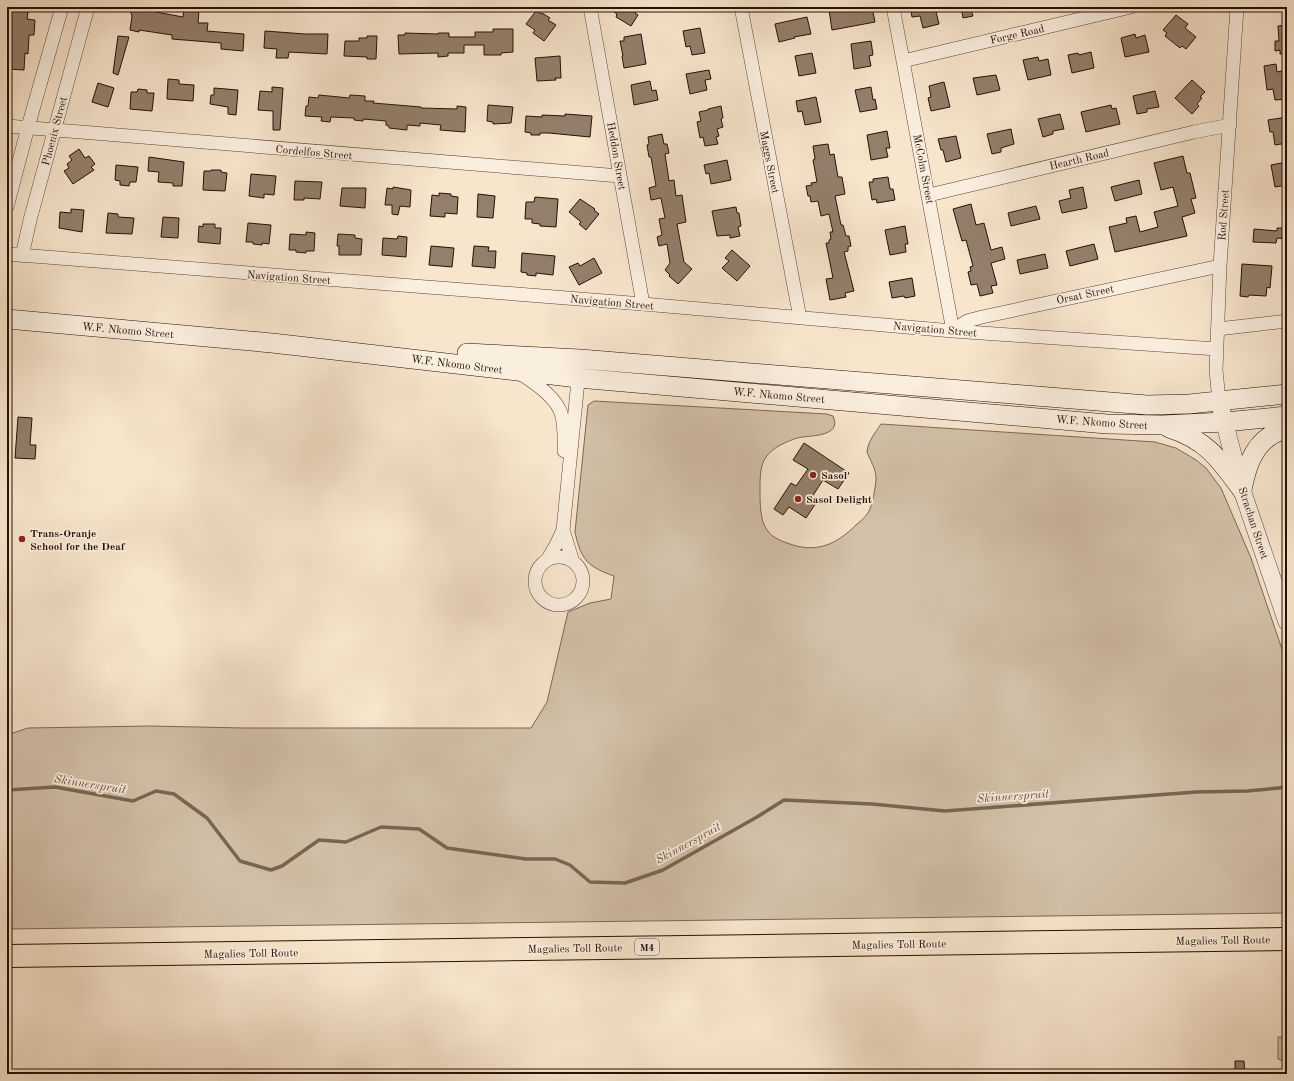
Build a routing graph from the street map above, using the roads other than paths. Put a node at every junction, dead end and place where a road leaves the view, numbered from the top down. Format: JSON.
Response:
{"nodes":[{"id":1,"x":62,"y":7,"type":"edge"},
{"id":2,"x":88,"y":7,"type":"edge"},
{"id":3,"x":590,"y":7,"type":"edge"},
{"id":4,"x":741,"y":7,"type":"edge"},
{"id":5,"x":893,"y":7,"type":"edge"},
{"id":6,"x":1131,"y":7,"type":"edge"},
{"id":7,"x":1237,"y":7,"type":"edge"},
{"id":8,"x":903,"y":62,"type":"junction"},
{"id":9,"x":1230,"y":125,"type":"junction"},
{"id":10,"x":7,"y":126,"type":"edge"},
{"id":11,"x":28,"y":128,"type":"junction"},
{"id":12,"x":54,"y":130,"type":"junction"},
{"id":13,"x":620,"y":176,"type":"junction"},
{"id":14,"x":928,"y":195,"type":"junction"},
{"id":15,"x":7,"y":207,"type":"edge"},
{"id":16,"x":7,"y":254,"type":"edge"},
{"id":17,"x":22,"y":256,"type":"junction"},
{"id":18,"x":1220,"y":266,"type":"junction"},
{"id":19,"x":643,"y":304,"type":"junction"},
{"id":20,"x":800,"y":318,"type":"junction"},
{"id":21,"x":7,"y":319,"type":"edge"},
{"id":22,"x":1287,"y":321,"type":"edge"},
{"id":23,"x":1218,"y":329,"type":"junction"},
{"id":24,"x":954,"y":330,"type":"junction"},
{"id":25,"x":272,"y":342,"type":"junction"},
{"id":26,"x":1217,"y":349,"type":"junction"},
{"id":27,"x":579,"y":369,"type":"junction"},
{"id":28,"x":516,"y":370,"type":"junction"},
{"id":29,"x":1287,"y":394,"type":"edge"},
{"id":30,"x":1219,"y":401,"type":"junction"},
{"id":31,"x":1287,"y":416,"type":"edge"},
{"id":32,"x":1225,"y":422,"type":"junction"},
{"id":33,"x":1162,"y":426,"type":"junction"},
{"id":34,"x":1287,"y":429,"type":"edge"},
{"id":35,"x":1242,"y":490,"type":"junction"},
{"id":36,"x":566,"y":506,"type":"junction"},
{"id":37,"x":564,"y":530,"type":"junction"},
{"id":38,"x":547,"y":560,"type":"junction"},
{"id":39,"x":573,"y":562,"type":"junction"},
{"id":40,"x":1287,"y":622,"type":"edge"},
{"id":41,"x":1287,"y":926,"type":"edge"},
{"id":42,"x":1287,"y":939,"type":"edge"},
{"id":43,"x":7,"y":942,"type":"edge"},
{"id":44,"x":7,"y":956,"type":"edge"}],
"edges":[{"from":1,"to":11,"type":"street"},
{"from":2,"to":12,"type":"street","name":"Phoenix Street"},
{"from":3,"to":13,"type":"street","name":"Heddon Street"},
{"from":4,"to":20,"type":"street","name":"Maggs Street"},
{"from":5,"to":8,"type":"street","name":"McColm Street"},
{"from":6,"to":8,"type":"street","name":"Forge Road"},
{"from":7,"to":9,"type":"street","name":"Rod Street"},
{"from":8,"to":14,"type":"street","name":"McColm Street"},
{"from":9,"to":14,"type":"street","name":"Hearth Road"},
{"from":9,"to":18,"type":"street","name":"Rod Street"},
{"from":10,"to":11,"type":"street","name":"Cordelfos Street"},
{"from":11,"to":12,"type":"street","name":"Cordelfos Street"},
{"from":11,"to":15,"type":"street"},
{"from":12,"to":13,"type":"street","name":"Cordelfos Street"},
{"from":12,"to":17,"type":"street","name":"Phoenix Street"},
{"from":13,"to":19,"type":"street","name":"Heddon Street"},
{"from":14,"to":24,"type":"street","name":"McColm Street"},
{"from":16,"to":17,"type":"street","name":"Navigation Street"},
{"from":17,"to":19,"type":"street","name":"Navigation Street"},
{"from":18,"to":23,"type":"street","name":"Rod Street"},
{"from":18,"to":24,"type":"street","name":"Orsat Street"},
{"from":19,"to":20,"type":"street","name":"Navigation Street"},
{"from":20,"to":24,"type":"street","name":"Navigation Street"},
{"from":21,"to":25,"type":"main road","name":"W.F. Nkomo Street"},
{"from":22,"to":23,"type":"street"},
{"from":23,"to":26,"type":"street","name":"Rod Street"},
{"from":24,"to":26,"type":"street","name":"Navigation Street"},
{"from":25,"to":27,"type":"main road","name":"W.F. Nkomo Street"},
{"from":25,"to":28,"type":"main road","name":"W.F. Nkomo Street"},
{"from":26,"to":30,"type":"street","name":"Rod Street"},
{"from":27,"to":28,"type":"main road","name":"W.F. Nkomo Street"},
{"from":27,"to":30,"type":"main road","name":"W.F. Nkomo Street"},
{"from":27,"to":33,"type":"main road","name":"W.F. Nkomo Street"},
{"from":27,"to":36,"type":"street"},
{"from":28,"to":36,"type":"street"},
{"from":29,"to":30,"type":"main road","name":"W.F. Nkomo Street"},
{"from":30,"to":32,"type":"street","name":"Rod Street"},
{"from":31,"to":32,"type":"main road","name":"W.F. Nkomo Street"},
{"from":32,"to":33,"type":"main road","name":"W.F. Nkomo Street"},
{"from":32,"to":35,"type":"street","name":"Strachan Street"},
{"from":33,"to":35,"type":"main road"},
{"from":34,"to":35,"type":"main road"},
{"from":35,"to":40,"type":"street","name":"Strachan Street"},
{"from":36,"to":37,"type":"street"},
{"from":37,"to":38,"type":"street"},
{"from":37,"to":39,"type":"street"},
{"from":38,"to":39,"type":"street"},
{"from":38,"to":39,"type":"street"},
{"from":41,"to":43,"type":"highway","name":"Magalies Toll Route","number":"M4"},
{"from":42,"to":44,"type":"highway","name":"Magalies Toll Route","number":"M4"}]}
